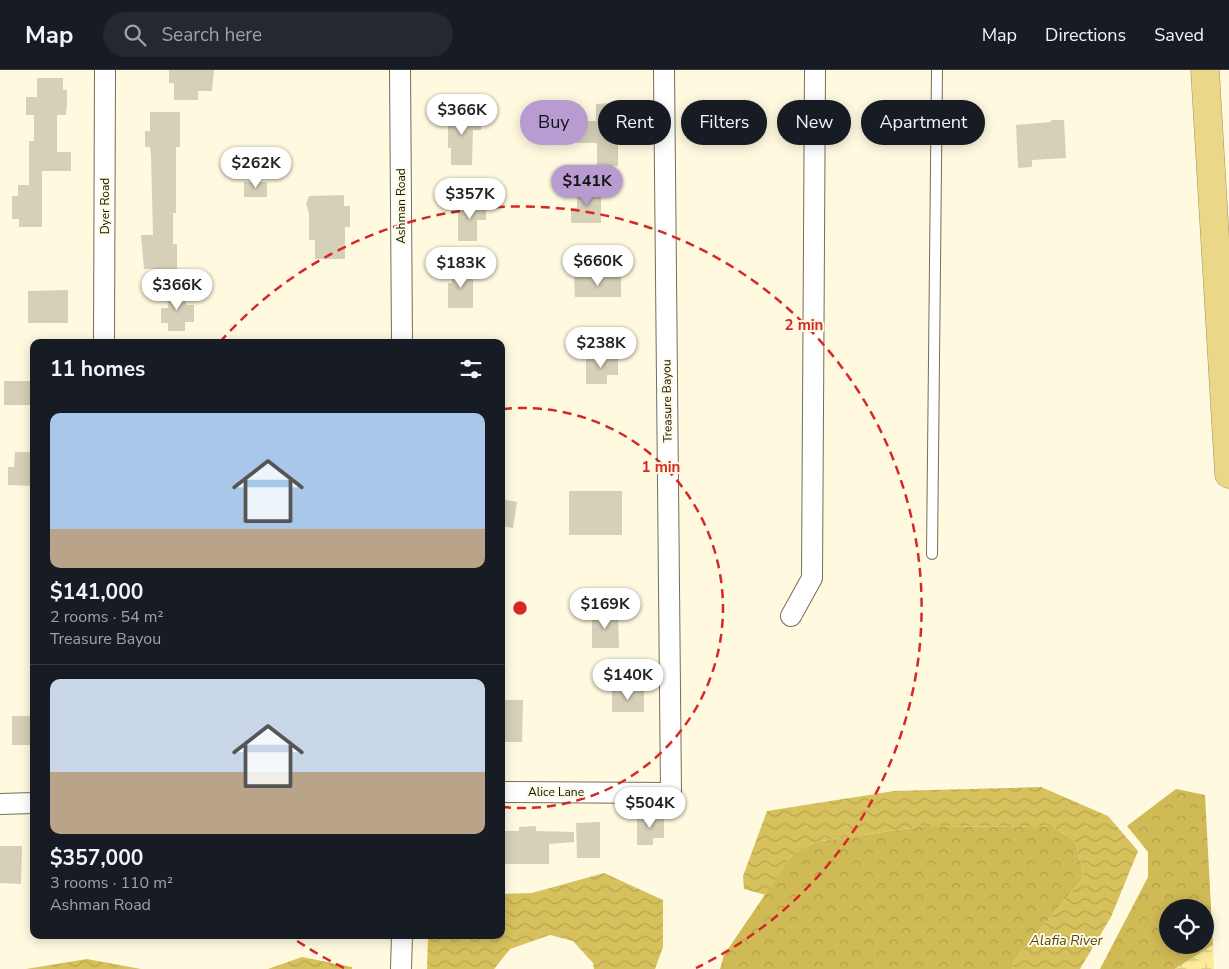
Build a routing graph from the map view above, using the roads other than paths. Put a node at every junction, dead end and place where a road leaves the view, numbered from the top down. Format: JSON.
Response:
{"nodes":[{"id":1,"x":105,"y":70,"type":"edge"},
{"id":2,"x":400,"y":70,"type":"edge"},
{"id":3,"x":664,"y":70,"type":"edge"},
{"id":4,"x":815,"y":70,"type":"edge"},
{"id":5,"x":937,"y":70,"type":"edge"},
{"id":6,"x":1205,"y":70,"type":"edge"},
{"id":7,"x":104,"y":339,"type":"edge"},
{"id":8,"x":402,"y":339,"type":"edge"},
{"id":9,"x":1229,"y":474,"type":"edge"},
{"id":10,"x":932,"y":554,"type":"dead end"},
{"id":11,"x":791,"y":616,"type":"dead end"},
{"id":12,"x":505,"y":792,"type":"edge"},
{"id":13,"x":671,"y":793,"type":"joint"},
{"id":14,"x":30,"y":803,"type":"edge"},
{"id":15,"x":0,"y":804,"type":"edge"},
{"id":16,"x":402,"y":939,"type":"edge"},
{"id":17,"x":401,"y":969,"type":"edge"}],
"edges":[{"from":1,"to":7,"type":"street","name":"Dyer Road"},
{"from":2,"to":8,"type":"street","name":"Ashman Road"},
{"from":3,"to":13,"type":"street","name":"Treasure Bayou"},
{"from":4,"to":11,"type":"street"},
{"from":5,"to":10,"type":"lane"},
{"from":6,"to":9,"type":"highway"},
{"from":12,"to":13,"type":"street","name":"Alice Lane"},
{"from":14,"to":15,"type":"street"},
{"from":16,"to":17,"type":"street"}]}
